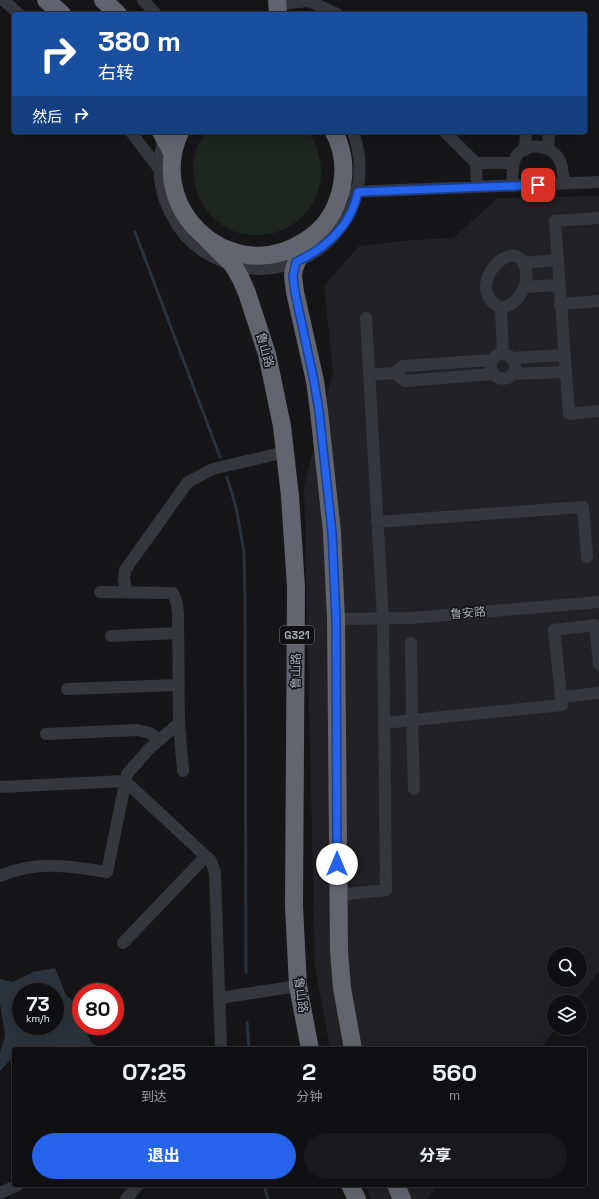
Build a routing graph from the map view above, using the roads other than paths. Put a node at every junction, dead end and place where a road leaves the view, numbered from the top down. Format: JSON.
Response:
{"nodes":[{"id":1,"x":3,"y":0,"type":"edge"},
{"id":2,"x":46,"y":0,"type":"edge"},
{"id":3,"x":104,"y":0,"type":"edge"},
{"id":4,"x":143,"y":0,"type":"edge"},
{"id":5,"x":303,"y":1,"type":"edge"},
{"id":6,"x":278,"y":6,"type":"edge"},
{"id":7,"x":17,"y":12,"type":"edge"},
{"id":8,"x":60,"y":12,"type":"edge"},
{"id":9,"x":116,"y":12,"type":"edge"},
{"id":10,"x":154,"y":12,"type":"edge"},
{"id":11,"x":333,"y":12,"type":"edge"},
{"id":12,"x":134,"y":134,"type":"edge"},
{"id":13,"x":168,"y":134,"type":"edge"},
{"id":14,"x":168,"y":134,"type":"edge"},
{"id":15,"x":335,"y":134,"type":"edge"},
{"id":16,"x":354,"y":134,"type":"edge"},
{"id":17,"x":447,"y":134,"type":"edge"},
{"id":18,"x":526,"y":134,"type":"edge"},
{"id":19,"x":549,"y":134,"type":"edge"},
{"id":20,"x":548,"y":149,"type":"junction"},
{"id":21,"x":525,"y":150,"type":"junction"},
{"id":22,"x":476,"y":163,"type":"junction"},
{"id":23,"x":514,"y":163,"type":"junction"},
{"id":24,"x":159,"y":170,"type":"junction"},
{"id":25,"x":599,"y":182,"type":"edge"},
{"id":26,"x":564,"y":183,"type":"junction"},
{"id":27,"x":512,"y":186,"type":"junction"},
{"id":28,"x":477,"y":187,"type":"junction"},
{"id":29,"x":349,"y":192,"type":"junction"},
{"id":30,"x":599,"y":218,"type":"edge"},
{"id":31,"x":313,"y":235,"type":"junction"},
{"id":32,"x":207,"y":239,"type":"junction"},
{"id":33,"x":557,"y":260,"type":"junction"},
{"id":34,"x":296,"y":262,"type":"junction"},
{"id":35,"x":523,"y":263,"type":"junction"},
{"id":36,"x":233,"y":265,"type":"junction"},
{"id":37,"x":559,"y":285,"type":"junction"},
{"id":38,"x":525,"y":287,"type":"junction"},
{"id":39,"x":599,"y":301,"type":"edge"},
{"id":40,"x":560,"y":304,"type":"junction"},
{"id":41,"x":502,"y":308,"type":"junction"},
{"id":42,"x":366,"y":318,"type":"dead end"},
{"id":43,"x":564,"y":355,"type":"junction"},
{"id":44,"x":507,"y":356,"type":"junction"},
{"id":45,"x":492,"y":360,"type":"junction"},
{"id":46,"x":566,"y":372,"type":"junction"},
{"id":47,"x":395,"y":373,"type":"junction"},
{"id":48,"x":493,"y":374,"type":"junction"},
{"id":49,"x":513,"y":374,"type":"junction"},
{"id":50,"x":369,"y":375,"type":"junction"},
{"id":51,"x":599,"y":411,"type":"edge"},
{"id":52,"x":285,"y":452,"type":"junction"},
{"id":53,"x":377,"y":522,"type":"junction"},
{"id":54,"x":587,"y":557,"type":"dead end"},
{"id":55,"x":100,"y":592,"type":"dead end"},
{"id":56,"x":127,"y":592,"type":"junction"},
{"id":57,"x":599,"y":602,"type":"edge"},
{"id":58,"x":383,"y":618,"type":"junction"},
{"id":59,"x":336,"y":619,"type":"junction"},
{"id":60,"x":178,"y":633,"type":"junction"},
{"id":61,"x":111,"y":636,"type":"dead end"},
{"id":62,"x":411,"y":643,"type":"dead end"},
{"id":63,"x":599,"y":664,"type":"edge"},
{"id":64,"x":179,"y":685,"type":"junction"},
{"id":65,"x":67,"y":689,"type":"dead end"},
{"id":66,"x":599,"y":693,"type":"edge"},
{"id":67,"x":562,"y":697,"type":"junction"},
{"id":68,"x":412,"y":720,"type":"junction"},
{"id":69,"x":180,"y":723,"type":"junction"},
{"id":70,"x":384,"y":723,"type":"junction"},
{"id":71,"x":46,"y":734,"type":"dead end"},
{"id":72,"x":159,"y":740,"type":"junction"},
{"id":73,"x":183,"y":771,"type":"dead end"},
{"id":74,"x":125,"y":781,"type":"junction"},
{"id":75,"x":0,"y":786,"type":"edge"},
{"id":76,"x":414,"y":789,"type":"dead end"},
{"id":77,"x":206,"y":856,"type":"junction"},
{"id":78,"x":0,"y":876,"type":"edge"},
{"id":79,"x":338,"y":894,"type":"junction"},
{"id":80,"x":123,"y":943,"type":"dead end"},
{"id":81,"x":298,"y":986,"type":"junction"},
{"id":82,"x":219,"y":998,"type":"junction"},
{"id":83,"x":221,"y":1047,"type":"edge"},
{"id":84,"x":310,"y":1047,"type":"edge"},
{"id":85,"x":354,"y":1047,"type":"edge"},
{"id":86,"x":13,"y":1187,"type":"edge"},
{"id":87,"x":136,"y":1187,"type":"edge"},
{"id":88,"x":351,"y":1187,"type":"edge"},
{"id":89,"x":397,"y":1187,"type":"edge"},
{"id":90,"x":0,"y":1192,"type":"edge"},
{"id":91,"x":126,"y":1199,"type":"edge"},
{"id":92,"x":356,"y":1199,"type":"edge"},
{"id":93,"x":402,"y":1199,"type":"edge"}],
"edges":[{"from":1,"to":7,"type":"street"},
{"from":2,"to":8,"type":"highway"},
{"from":3,"to":9,"type":"highway"},
{"from":4,"to":10,"type":"street"},
{"from":5,"to":6,"type":"street"},
{"from":5,"to":11,"type":"street"},
{"from":12,"to":24,"type":"street"},
{"from":13,"to":24,"type":"street"},
{"from":14,"to":32,"type":"highway","name":"鲁山路"},
{"from":15,"to":29,"type":"highway"},
{"from":16,"to":29,"type":"street"},
{"from":17,"to":22,"type":"street"},
{"from":18,"to":21,"type":"street"},
{"from":19,"to":20,"type":"street"},
{"from":20,"to":21,"type":"street"},
{"from":20,"to":26,"type":"street"},
{"from":21,"to":23,"type":"street"},
{"from":22,"to":23,"type":"street"},
{"from":22,"to":28,"type":"street"},
{"from":23,"to":27,"type":"street"},
{"from":24,"to":36,"type":"street"},
{"from":25,"to":26,"type":"street"},
{"from":26,"to":27,"type":"street"},
{"from":27,"to":28,"type":"street"},
{"from":28,"to":29,"type":"street"},
{"from":29,"to":31,"type":"highway"},
{"from":29,"to":34,"type":"street"},
{"from":30,"to":33,"type":"street"},
{"from":31,"to":32,"type":"highway"},
{"from":31,"to":34,"type":"highway"},
{"from":32,"to":36,"type":"highway","name":"鲁山路","number":"G321"},
{"from":33,"to":35,"type":"street"},
{"from":33,"to":37,"type":"street"},
{"from":34,"to":36,"type":"street"},
{"from":34,"to":59,"type":"highway"},
{"from":35,"to":38,"type":"street"},
{"from":35,"to":41,"type":"street"},
{"from":36,"to":52,"type":"highway","name":"鲁山路","number":"G321"},
{"from":37,"to":38,"type":"street"},
{"from":37,"to":40,"type":"street"},
{"from":38,"to":41,"type":"street"},
{"from":39,"to":40,"type":"street"},
{"from":40,"to":43,"type":"street"},
{"from":41,"to":44,"type":"street"},
{"from":42,"to":50,"type":"street"},
{"from":43,"to":44,"type":"street"},
{"from":43,"to":46,"type":"street"},
{"from":44,"to":45,"type":"street"},
{"from":44,"to":49,"type":"street"},
{"from":45,"to":47,"type":"street"},
{"from":45,"to":48,"type":"street"},
{"from":46,"to":49,"type":"street"},
{"from":46,"to":51,"type":"street"},
{"from":47,"to":48,"type":"street"},
{"from":47,"to":50,"type":"street"},
{"from":48,"to":49,"type":"street"},
{"from":50,"to":53,"type":"street"},
{"from":52,"to":56,"type":"street"},
{"from":52,"to":81,"type":"highway","name":"鲁山路","number":"G321"},
{"from":53,"to":54,"type":"street"},
{"from":53,"to":58,"type":"street"},
{"from":55,"to":56,"type":"street"},
{"from":56,"to":60,"type":"street"},
{"from":57,"to":58,"type":"street","name":"鲁安路"},
{"from":58,"to":59,"type":"street","name":"鲁安路"},
{"from":58,"to":70,"type":"street"},
{"from":59,"to":79,"type":"highway"},
{"from":60,"to":61,"type":"street"},
{"from":60,"to":64,"type":"street"},
{"from":62,"to":68,"type":"street"},
{"from":63,"to":67,"type":"street"},
{"from":64,"to":65,"type":"street"},
{"from":64,"to":69,"type":"street"},
{"from":66,"to":67,"type":"street"},
{"from":67,"to":68,"type":"street"},
{"from":68,"to":70,"type":"street"},
{"from":68,"to":76,"type":"street"},
{"from":69,"to":72,"type":"street"},
{"from":69,"to":73,"type":"street"},
{"from":70,"to":79,"type":"street"},
{"from":71,"to":72,"type":"street"},
{"from":72,"to":74,"type":"street"},
{"from":74,"to":75,"type":"street"},
{"from":74,"to":77,"type":"street"},
{"from":74,"to":78,"type":"street"},
{"from":77,"to":80,"type":"street"},
{"from":77,"to":82,"type":"street"},
{"from":79,"to":85,"type":"highway"},
{"from":81,"to":82,"type":"street"},
{"from":81,"to":84,"type":"highway","name":"鲁山路","number":"G321"},
{"from":82,"to":83,"type":"street"},
{"from":86,"to":90,"type":"street"},
{"from":87,"to":91,"type":"street"},
{"from":88,"to":92,"type":"highway"},
{"from":89,"to":93,"type":"highway"}]}
